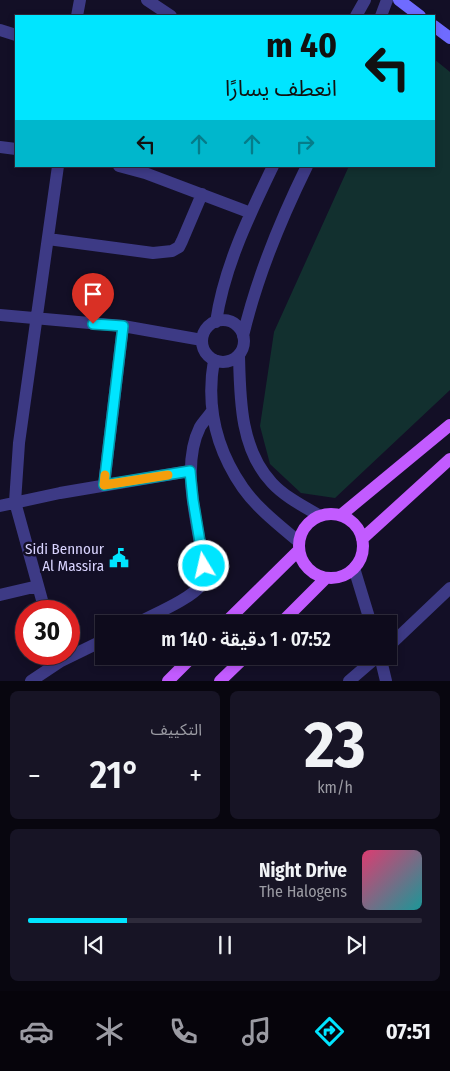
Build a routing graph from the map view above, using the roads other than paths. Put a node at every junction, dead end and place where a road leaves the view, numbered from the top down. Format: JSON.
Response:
{"nodes":[{"id":1,"x":80,"y":0,"type":"edge"},
{"id":2,"x":147,"y":0,"type":"edge"},
{"id":3,"x":365,"y":0,"type":"edge"},
{"id":4,"x":388,"y":0,"type":"edge"},
{"id":5,"x":399,"y":0,"type":"edge"},
{"id":6,"x":77,"y":15,"type":"edge"},
{"id":7,"x":170,"y":15,"type":"edge"},
{"id":8,"x":357,"y":15,"type":"edge"},
{"id":9,"x":380,"y":15,"type":"edge"},
{"id":10,"x":419,"y":15,"type":"edge"},
{"id":11,"x":435,"y":27,"type":"edge"},
{"id":12,"x":0,"y":30,"type":"edge"},
{"id":13,"x":15,"y":35,"type":"edge"},
{"id":14,"x":450,"y":38,"type":"edge"},
{"id":15,"x":0,"y":147,"type":"edge"},
{"id":16,"x":15,"y":149,"type":"edge"},
{"id":17,"x":58,"y":167,"type":"edge"},
{"id":18,"x":126,"y":167,"type":"edge"},
{"id":19,"x":273,"y":167,"type":"edge"},
{"id":20,"x":307,"y":167,"type":"edge"},
{"id":21,"x":202,"y":194,"type":"junction"},
{"id":22,"x":251,"y":213,"type":"junction"},
{"id":23,"x":48,"y":239,"type":"junction"},
{"id":24,"x":0,"y":315,"type":"edge"},
{"id":25,"x":37,"y":319,"type":"junction"},
{"id":26,"x":216,"y":322,"type":"junction"},
{"id":27,"x":123,"y":326,"type":"junction"},
{"id":28,"x":243,"y":336,"type":"junction"},
{"id":29,"x":202,"y":340,"type":"junction"},
{"id":30,"x":239,"y":355,"type":"junction"},
{"id":31,"x":214,"y":360,"type":"junction"},
{"id":32,"x":212,"y":411,"type":"junction"},
{"id":33,"x":450,"y":425,"type":"edge"},
{"id":34,"x":450,"y":460,"type":"edge"},
{"id":35,"x":190,"y":471,"type":"junction"},
{"id":36,"x":104,"y":485,"type":"junction"},
{"id":37,"x":15,"y":502,"type":"junction"},
{"id":38,"x":0,"y":506,"type":"edge"},
{"id":39,"x":320,"y":516,"type":"junction"},
{"id":40,"x":341,"y":516,"type":"junction"},
{"id":41,"x":362,"y":540,"type":"junction"},
{"id":42,"x":299,"y":546,"type":"junction"},
{"id":43,"x":354,"y":568,"type":"junction"},
{"id":44,"x":326,"y":578,"type":"junction"},
{"id":45,"x":38,"y":586,"type":"junction"},
{"id":46,"x":450,"y":588,"type":"edge"},
{"id":47,"x":0,"y":595,"type":"edge"},
{"id":48,"x":42,"y":600,"type":"edge"},
{"id":49,"x":152,"y":615,"type":"edge"},
{"id":50,"x":233,"y":615,"type":"edge"},
{"id":51,"x":289,"y":615,"type":"edge"},
{"id":52,"x":368,"y":615,"type":"edge"},
{"id":53,"x":397,"y":638,"type":"edge"},
{"id":54,"x":95,"y":643,"type":"edge"},
{"id":55,"x":80,"y":649,"type":"edge"},
{"id":56,"x":50,"y":665,"type":"edge"},
{"id":57,"x":184,"y":665,"type":"edge"},
{"id":58,"x":237,"y":665,"type":"edge"},
{"id":59,"x":368,"y":665,"type":"edge"},
{"id":60,"x":382,"y":665,"type":"edge"},
{"id":61,"x":31,"y":681,"type":"edge"},
{"id":62,"x":168,"y":681,"type":"edge"},
{"id":63,"x":220,"y":681,"type":"edge"},
{"id":64,"x":349,"y":681,"type":"edge"},
{"id":65,"x":386,"y":681,"type":"edge"}],
"edges":[{"from":1,"to":6,"type":"street"},
{"from":2,"to":7,"type":"street"},
{"from":3,"to":8,"type":"street"},
{"from":4,"to":9,"type":"street"},
{"from":5,"to":10,"type":"main road"},
{"from":11,"to":14,"type":"main road"},
{"from":12,"to":13,"type":"street"},
{"from":15,"to":16,"type":"street"},
{"from":17,"to":23,"type":"street"},
{"from":18,"to":21,"type":"street"},
{"from":19,"to":22,"type":"street"},
{"from":20,"to":28,"type":"street"},
{"from":21,"to":22,"type":"street"},
{"from":21,"to":23,"type":"street"},
{"from":22,"to":26,"type":"street"},
{"from":23,"to":25,"type":"street"},
{"from":24,"to":25,"type":"street"},
{"from":25,"to":27,"type":"street"},
{"from":25,"to":37,"type":"street"},
{"from":26,"to":28,"type":"street"},
{"from":26,"to":29,"type":"street"},
{"from":27,"to":29,"type":"street"},
{"from":27,"to":36,"type":"street"},
{"from":28,"to":30,"type":"street"},
{"from":29,"to":31,"type":"street"},
{"from":30,"to":31,"type":"street"},
{"from":30,"to":39,"type":"street"},
{"from":31,"to":32,"type":"street"},
{"from":32,"to":35,"type":"street"},
{"from":32,"to":42,"type":"street"},
{"from":33,"to":40,"type":"main road"},
{"from":34,"to":41,"type":"main road"},
{"from":35,"to":36,"type":"street"},
{"from":35,"to":49,"type":"street"},
{"from":36,"to":37,"type":"street"},
{"from":37,"to":38,"type":"street"},
{"from":37,"to":45,"type":"street"},
{"from":39,"to":40,"type":"main road"},
{"from":39,"to":42,"type":"main road"},
{"from":40,"to":41,"type":"main road"},
{"from":41,"to":43,"type":"main road"},
{"from":42,"to":44,"type":"main road"},
{"from":42,"to":50,"type":"main road"},
{"from":43,"to":44,"type":"main road"},
{"from":43,"to":52,"type":"street"},
{"from":44,"to":51,"type":"main road"},
{"from":45,"to":47,"type":"street"},
{"from":45,"to":48,"type":"street"},
{"from":46,"to":53,"type":"street"},
{"from":54,"to":55,"type":"street"},
{"from":56,"to":61,"type":"street"},
{"from":57,"to":62,"type":"main road"},
{"from":58,"to":63,"type":"main road"},
{"from":59,"to":64,"type":"street"},
{"from":60,"to":65,"type":"street"}]}
